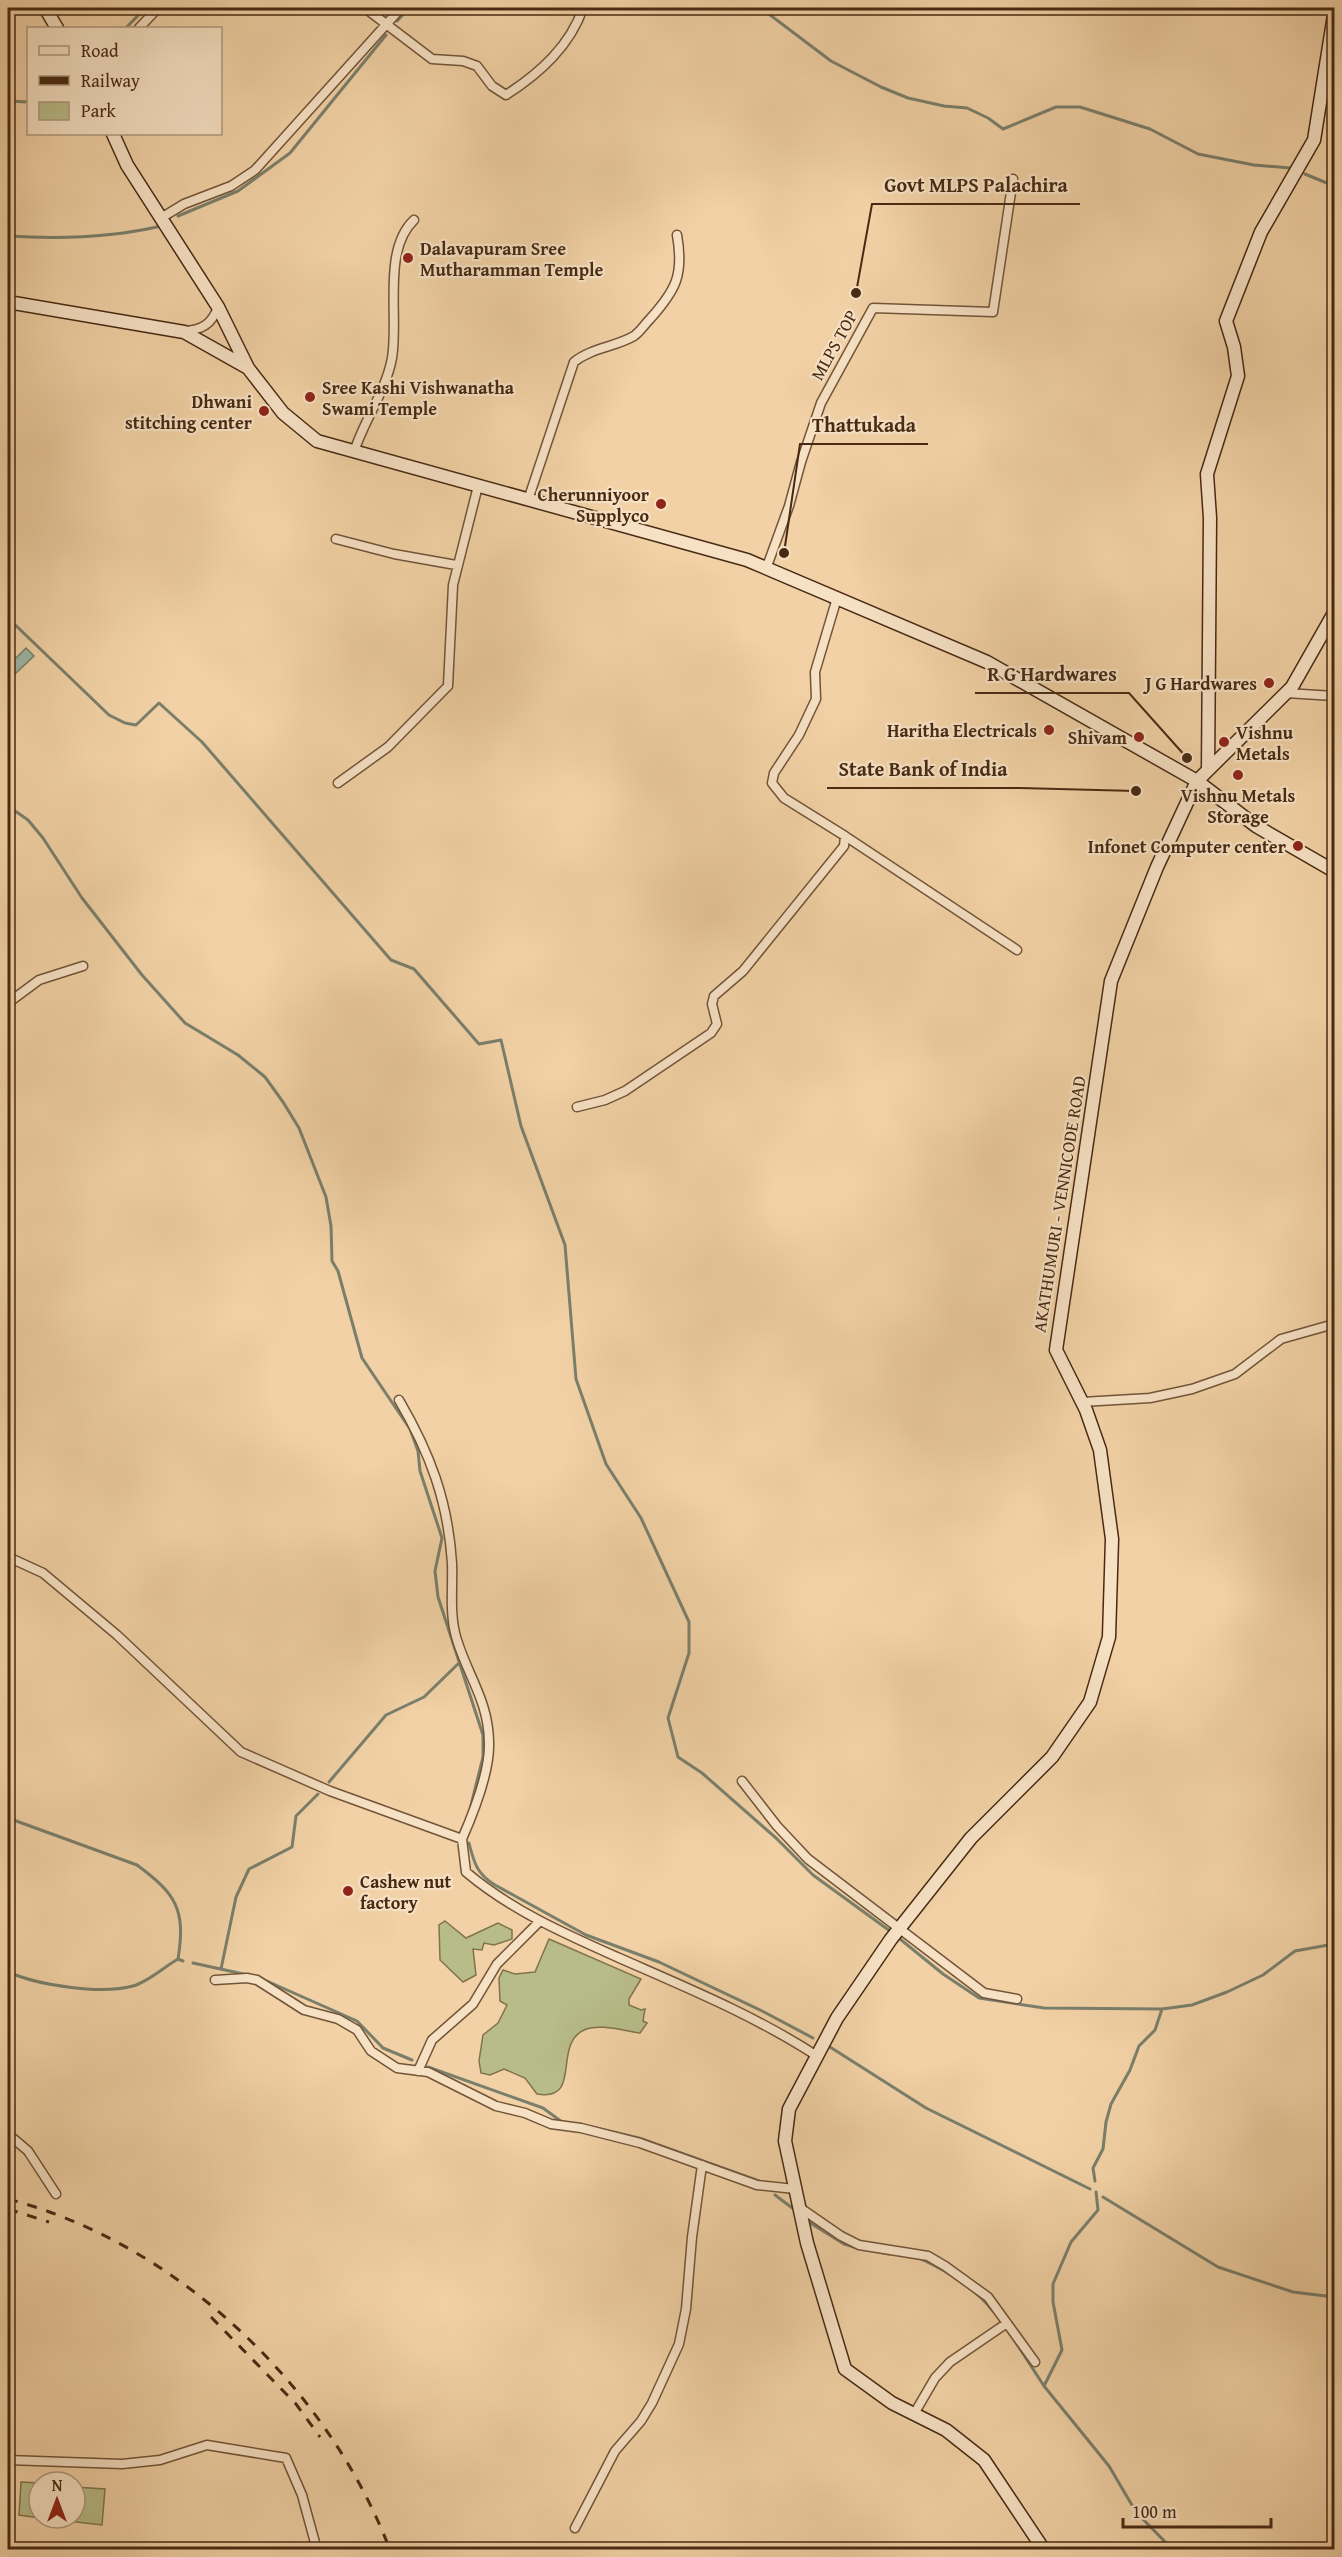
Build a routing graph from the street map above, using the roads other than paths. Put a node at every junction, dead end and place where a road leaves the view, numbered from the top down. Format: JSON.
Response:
{"nodes":[{"id":1,"x":45,"y":8,"type":"edge"},
{"id":2,"x":158,"y":8,"type":"edge"},
{"id":3,"x":365,"y":8,"type":"edge"},
{"id":4,"x":401,"y":8,"type":"edge"},
{"id":5,"x":583,"y":8,"type":"edge"},
{"id":6,"x":1335,"y":15,"type":"edge"},
{"id":7,"x":386,"y":24,"type":"junction"},
{"id":8,"x":56,"y":27,"type":"edge"},
{"id":9,"x":140,"y":27,"type":"edge"},
{"id":10,"x":113,"y":135,"type":"edge"},
{"id":11,"x":1013,"y":178,"type":"dead end"},
{"id":12,"x":161,"y":218,"type":"junction"},
{"id":13,"x":414,"y":220,"type":"dead end"},
{"id":14,"x":677,"y":235,"type":"dead end"},
{"id":15,"x":8,"y":302,"type":"edge"},
{"id":16,"x":218,"y":307,"type":"junction"},
{"id":17,"x":184,"y":332,"type":"junction"},
{"id":18,"x":248,"y":368,"type":"junction"},
{"id":19,"x":354,"y":452,"type":"junction"},
{"id":20,"x":478,"y":486,"type":"junction"},
{"id":21,"x":528,"y":500,"type":"junction"},
{"id":22,"x":336,"y":539,"type":"dead end"},
{"id":23,"x":456,"y":565,"type":"junction"},
{"id":24,"x":766,"y":568,"type":"junction"},
{"id":25,"x":837,"y":598,"type":"junction"},
{"id":26,"x":1335,"y":613,"type":"edge"},
{"id":27,"x":1286,"y":693,"type":"junction"},
{"id":28,"x":1335,"y":696,"type":"edge"},
{"id":29,"x":1208,"y":770,"type":"junction"},
{"id":30,"x":1197,"y":781,"type":"junction"},
{"id":31,"x":338,"y":783,"type":"dead end"},
{"id":32,"x":845,"y":836,"type":"junction"},
{"id":33,"x":1335,"y":871,"type":"edge"},
{"id":34,"x":1017,"y":950,"type":"dead end"},
{"id":35,"x":82,"y":966,"type":"dead end"},
{"id":36,"x":8,"y":1003,"type":"edge"},
{"id":37,"x":577,"y":1107,"type":"dead end"},
{"id":38,"x":1335,"y":1324,"type":"edge"},
{"id":39,"x":399,"y":1400,"type":"dead end"},
{"id":40,"x":1082,"y":1402,"type":"junction"},
{"id":41,"x":8,"y":1557,"type":"edge"},
{"id":42,"x":742,"y":1781,"type":"dead end"},
{"id":43,"x":462,"y":1839,"type":"junction"},
{"id":44,"x":539,"y":1922,"type":"junction"},
{"id":45,"x":901,"y":1928,"type":"junction"},
{"id":46,"x":215,"y":1980,"type":"dead end"},
{"id":47,"x":1017,"y":1999,"type":"dead end"},
{"id":48,"x":817,"y":2056,"type":"junction"},
{"id":49,"x":418,"y":2071,"type":"junction"},
{"id":50,"x":8,"y":2134,"type":"edge"},
{"id":51,"x":702,"y":2165,"type":"junction"},
{"id":52,"x":795,"y":2189,"type":"junction"},
{"id":53,"x":56,"y":2194,"type":"dead end"},
{"id":54,"x":799,"y":2207,"type":"junction"},
{"id":55,"x":1007,"y":2323,"type":"junction"},
{"id":56,"x":1035,"y":2362,"type":"dead end"},
{"id":57,"x":914,"y":2414,"type":"junction"},
{"id":58,"x":8,"y":2460,"type":"edge"},
{"id":59,"x":575,"y":2528,"type":"dead end"},
{"id":60,"x":316,"y":2550,"type":"edge"},
{"id":61,"x":1044,"y":2550,"type":"edge"}],
"edges":[{"from":1,"to":8,"type":"street"},
{"from":2,"to":9,"type":"street"},
{"from":3,"to":7,"type":"street"},
{"from":4,"to":7,"type":"street"},
{"from":5,"to":7,"type":"street"},
{"from":6,"to":29,"type":"street"},
{"from":7,"to":12,"type":"street"},
{"from":10,"to":12,"type":"street"},
{"from":11,"to":24,"type":"street","name":"MLPS TOP"},
{"from":12,"to":16,"type":"street"},
{"from":13,"to":19,"type":"street"},
{"from":14,"to":21,"type":"street"},
{"from":15,"to":17,"type":"street"},
{"from":16,"to":17,"type":"street"},
{"from":16,"to":18,"type":"street"},
{"from":17,"to":18,"type":"street"},
{"from":18,"to":19,"type":"street"},
{"from":19,"to":20,"type":"street"},
{"from":20,"to":21,"type":"street"},
{"from":20,"to":23,"type":"street"},
{"from":21,"to":24,"type":"street"},
{"from":22,"to":23,"type":"street"},
{"from":23,"to":31,"type":"street"},
{"from":24,"to":25,"type":"street"},
{"from":25,"to":30,"type":"street"},
{"from":25,"to":32,"type":"street"},
{"from":26,"to":27,"type":"street"},
{"from":27,"to":28,"type":"street"},
{"from":27,"to":29,"type":"street"},
{"from":29,"to":30,"type":"street"},
{"from":30,"to":33,"type":"street"},
{"from":30,"to":40,"type":"street","name":"AKATHUMURI - VENNICODE ROAD"},
{"from":32,"to":34,"type":"street"},
{"from":32,"to":37,"type":"street"},
{"from":35,"to":36,"type":"street"},
{"from":38,"to":40,"type":"street"},
{"from":39,"to":43,"type":"street"},
{"from":40,"to":45,"type":"street","name":"AKATHUMURI - VENNICODE ROAD"},
{"from":41,"to":43,"type":"street"},
{"from":42,"to":45,"type":"street"},
{"from":43,"to":44,"type":"street"},
{"from":44,"to":48,"type":"street"},
{"from":44,"to":49,"type":"street"},
{"from":45,"to":47,"type":"street"},
{"from":45,"to":48,"type":"street","name":"AKATHUMURI - VENNICODE ROAD"},
{"from":46,"to":49,"type":"street"},
{"from":48,"to":52,"type":"street","name":"AKATHUMURI - VENNICODE ROAD"},
{"from":49,"to":51,"type":"street"},
{"from":50,"to":53,"type":"street"},
{"from":51,"to":52,"type":"street"},
{"from":51,"to":59,"type":"street"},
{"from":52,"to":54,"type":"street","name":"AKATHUMURI - VENNICODE ROAD"},
{"from":54,"to":55,"type":"street"},
{"from":54,"to":57,"type":"street","name":"AKATHUMURI - VENNICODE ROAD"},
{"from":55,"to":56,"type":"street"},
{"from":55,"to":57,"type":"street"},
{"from":57,"to":61,"type":"street","name":"AKATHUMURI - VENNICODE ROAD"},
{"from":58,"to":60,"type":"street"}]}
